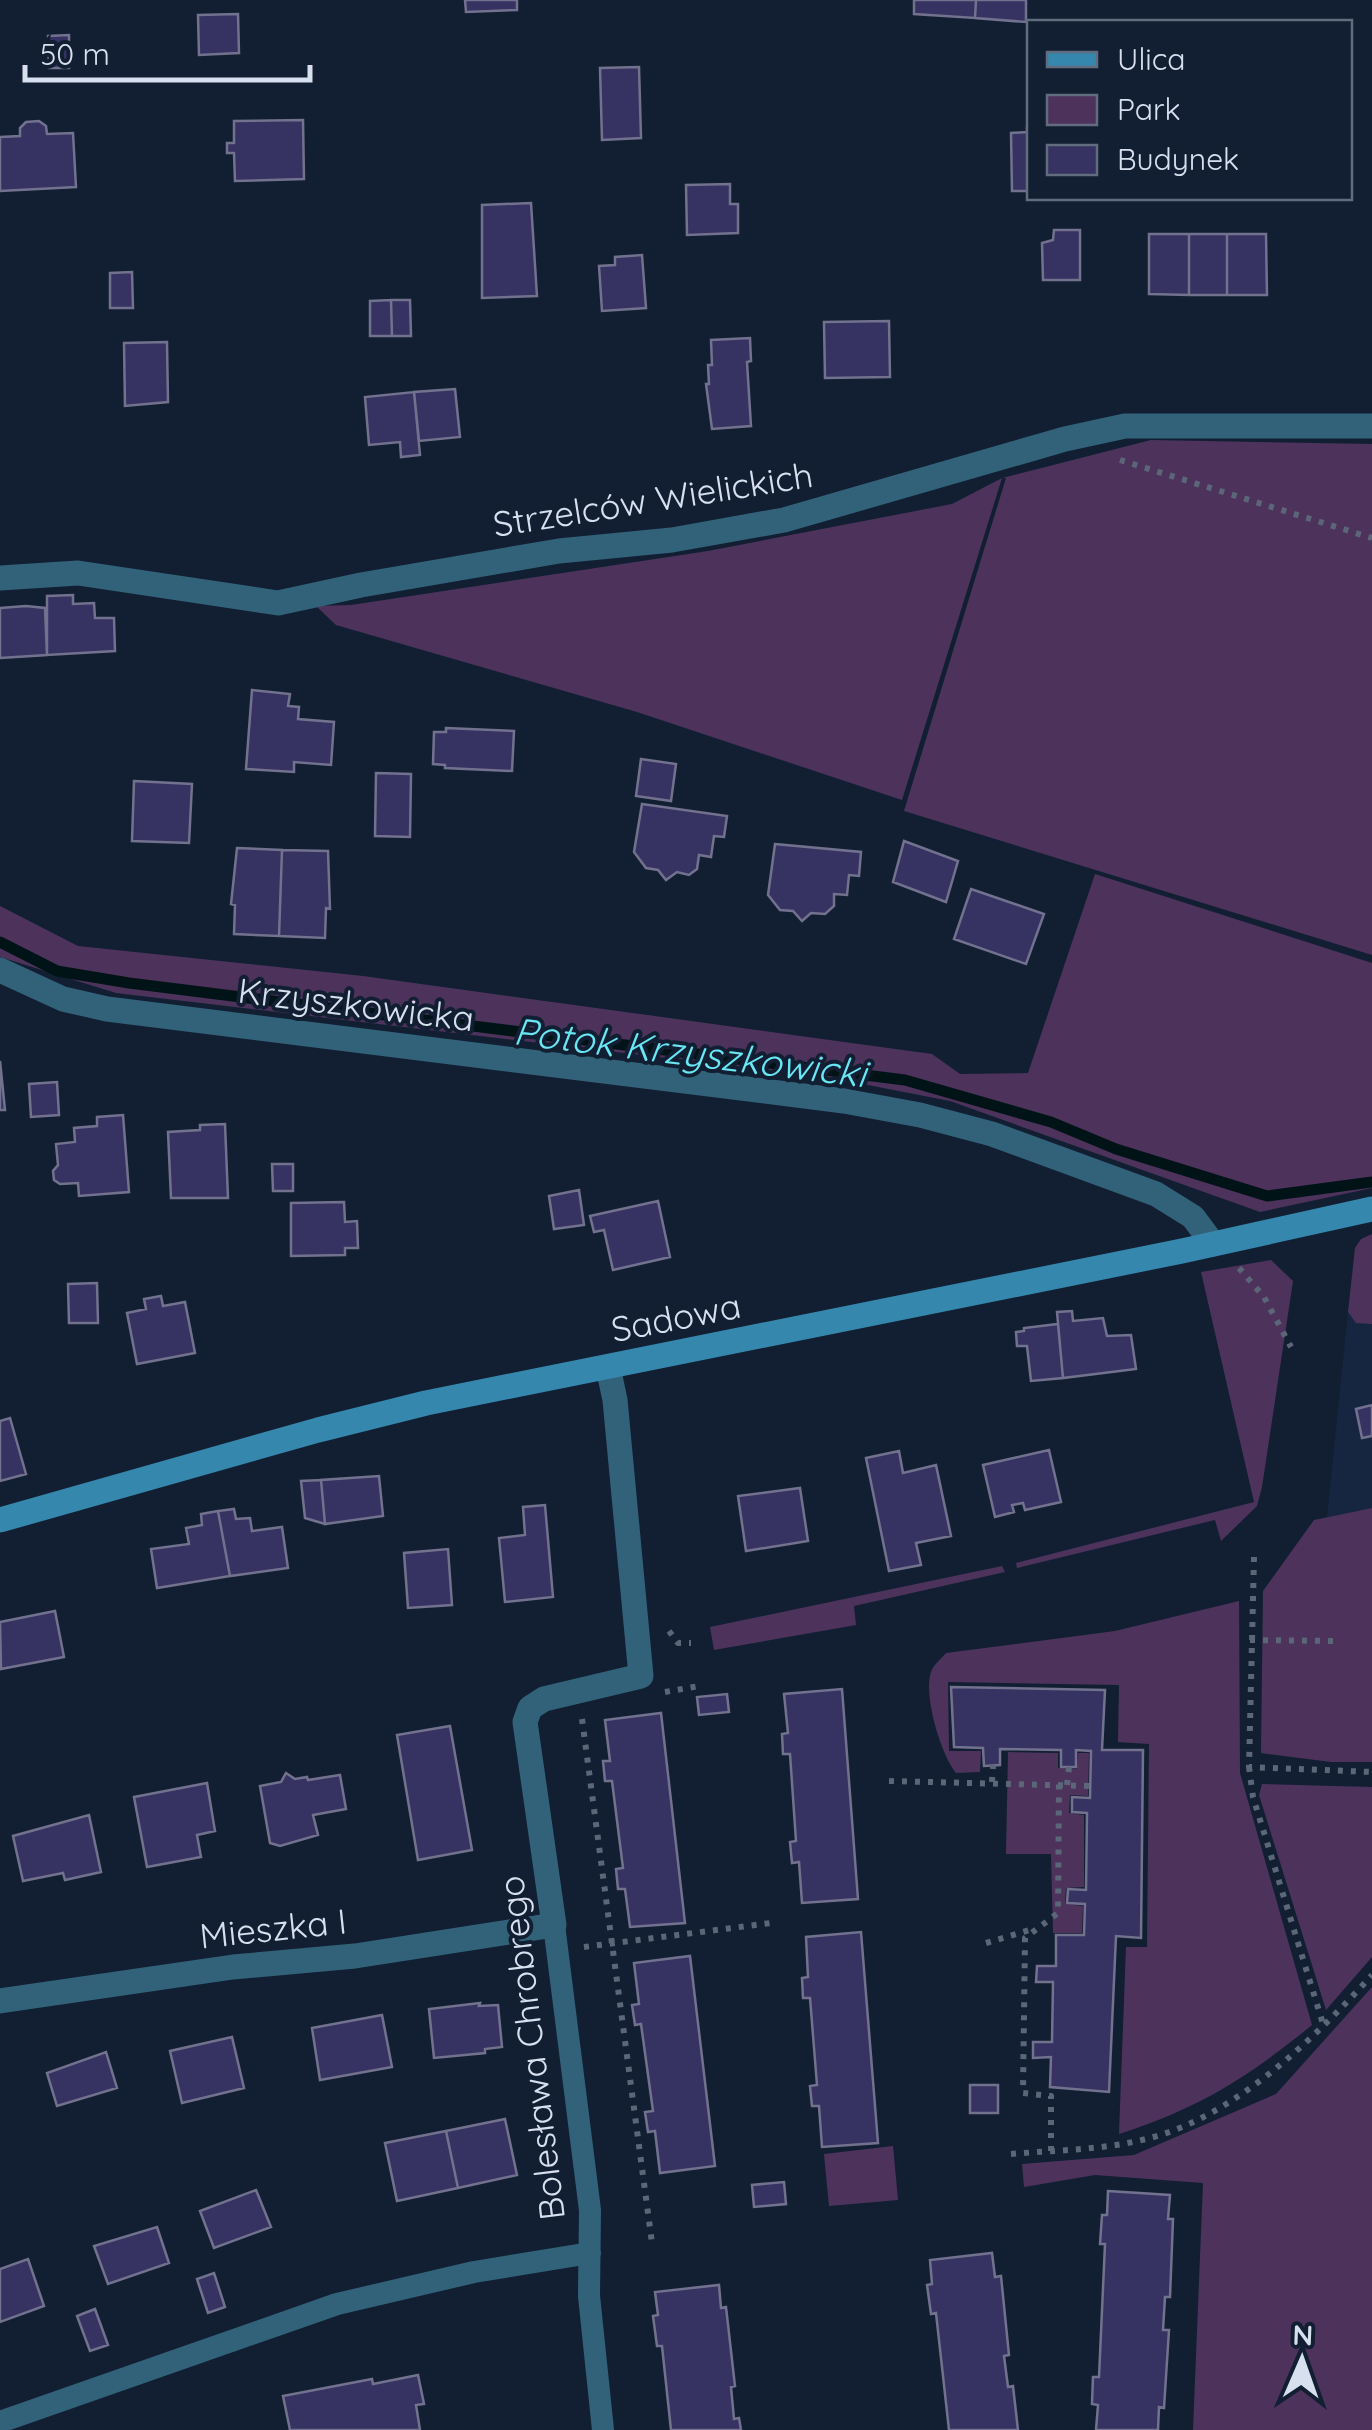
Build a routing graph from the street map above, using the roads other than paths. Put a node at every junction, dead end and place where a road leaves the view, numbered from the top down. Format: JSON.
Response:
{"nodes":[{"id":1,"x":1372,"y":426,"type":"edge"},
{"id":2,"x":0,"y":578,"type":"edge"},
{"id":3,"x":0,"y":970,"type":"edge"},
{"id":4,"x":1372,"y":1209,"type":"edge"},
{"id":5,"x":1222,"y":1252,"type":"junction"},
{"id":6,"x":608,"y":1367,"type":"junction"},
{"id":7,"x":0,"y":1520,"type":"edge"},
{"id":8,"x":554,"y":1925,"type":"junction"},
{"id":9,"x":0,"y":2001,"type":"edge"},
{"id":10,"x":590,"y":2253,"type":"junction"},
{"id":11,"x":0,"y":2422,"type":"edge"},
{"id":12,"x":603,"y":2430,"type":"edge"}],
"edges":[{"from":1,"to":2,"type":"street","name":"Strzelców Wielickich"},
{"from":3,"to":5,"type":"street","name":"Krzyszkowicka"},
{"from":4,"to":5,"type":"street","name":"Sadowa"},
{"from":5,"to":6,"type":"street","name":"Sadowa"},
{"from":6,"to":7,"type":"street","name":"Sadowa"},
{"from":6,"to":8,"type":"street","name":"Bolesława Chrobrego"},
{"from":8,"to":9,"type":"street","name":"Mieszka I"},
{"from":8,"to":10,"type":"lane","name":"Bolesława Chrobrego"},
{"from":10,"to":11,"type":"lane","name":"Bolesława Chrobrego"},
{"from":10,"to":12,"type":"lane"}]}
